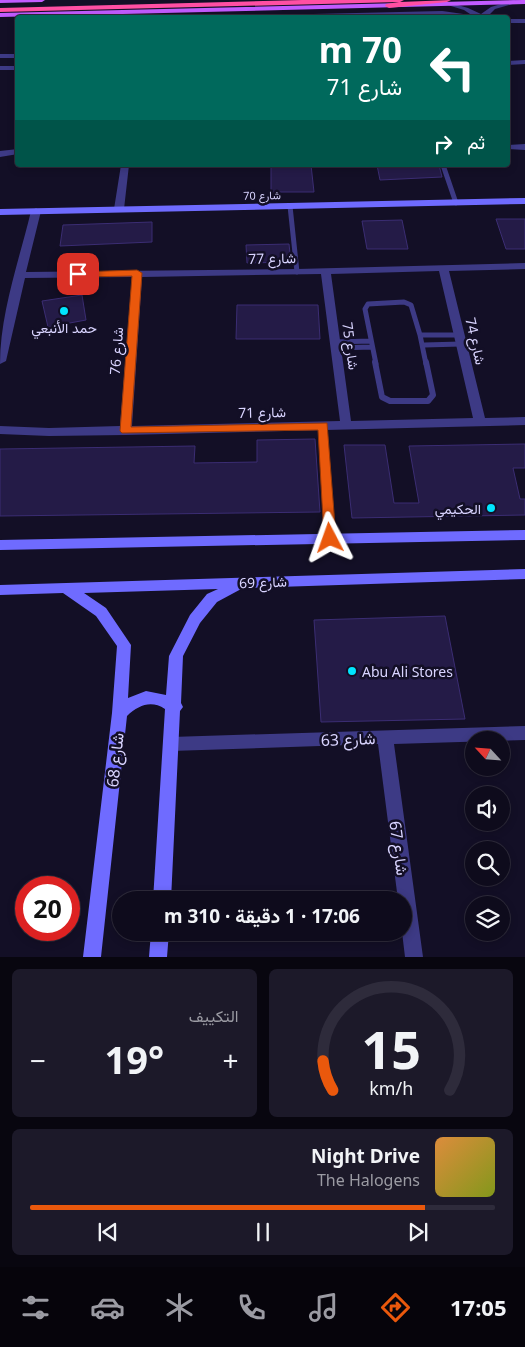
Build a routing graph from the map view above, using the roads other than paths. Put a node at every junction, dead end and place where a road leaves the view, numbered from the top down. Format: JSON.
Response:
{"nodes":[{"id":1,"x":42,"y":0,"type":"edge"},
{"id":2,"x":151,"y":0,"type":"edge"},
{"id":3,"x":400,"y":0,"type":"edge"},
{"id":4,"x":0,"y":2,"type":"edge"},
{"id":5,"x":446,"y":2,"type":"edge"},
{"id":6,"x":514,"y":2,"type":"junction"},
{"id":7,"x":525,"y":2,"type":"edge"},
{"id":8,"x":0,"y":10,"type":"edge"},
{"id":9,"x":0,"y":15,"type":"edge"},
{"id":10,"x":161,"y":15,"type":"edge"},
{"id":11,"x":356,"y":15,"type":"edge"},
{"id":12,"x":456,"y":15,"type":"edge"},
{"id":13,"x":478,"y":15,"type":"edge"},
{"id":14,"x":484,"y":15,"type":"edge"},
{"id":15,"x":0,"y":20,"type":"edge"},
{"id":16,"x":15,"y":20,"type":"edge"},
{"id":17,"x":525,"y":21,"type":"edge"},
{"id":18,"x":510,"y":22,"type":"edge"},
{"id":19,"x":0,"y":56,"type":"edge"},
{"id":20,"x":15,"y":56,"type":"edge"},
{"id":21,"x":525,"y":62,"type":"edge"},
{"id":22,"x":510,"y":63,"type":"edge"},
{"id":23,"x":0,"y":68,"type":"edge"},
{"id":24,"x":15,"y":68,"type":"edge"},
{"id":25,"x":525,"y":147,"type":"edge"},
{"id":26,"x":510,"y":148,"type":"edge"},
{"id":27,"x":15,"y":152,"type":"edge"},
{"id":28,"x":0,"y":154,"type":"edge"},
{"id":29,"x":125,"y":167,"type":"edge"},
{"id":30,"x":444,"y":167,"type":"edge"},
{"id":31,"x":525,"y":201,"type":"edge"},
{"id":32,"x":456,"y":202,"type":"junction"},
{"id":33,"x":290,"y":206,"type":"junction"},
{"id":34,"x":119,"y":209,"type":"junction"},
{"id":35,"x":36,"y":211,"type":"junction"},
{"id":36,"x":0,"y":212,"type":"edge"},
{"id":37,"x":525,"y":266,"type":"edge"},
{"id":38,"x":443,"y":267,"type":"junction"},
{"id":39,"x":326,"y":271,"type":"junction"},
{"id":40,"x":297,"y":272,"type":"junction"},
{"id":41,"x":137,"y":273,"type":"junction"},
{"id":42,"x":19,"y":275,"type":"junction"},
{"id":43,"x":420,"y":335,"type":"junction"},
{"id":44,"x":460,"y":340,"type":"junction"},
{"id":45,"x":371,"y":344,"type":"junction"},
{"id":46,"x":2,"y":345,"type":"edge"},
{"id":47,"x":336,"y":345,"type":"junction"},
{"id":48,"x":424,"y":345,"type":"junction"},
{"id":49,"x":0,"y":361,"type":"edge"},
{"id":50,"x":525,"y":421,"type":"edge"},
{"id":51,"x":480,"y":422,"type":"junction"},
{"id":52,"x":346,"y":425,"type":"junction"},
{"id":53,"x":323,"y":426,"type":"junction"},
{"id":54,"x":0,"y":430,"type":"edge"},
{"id":55,"x":126,"y":431,"type":"junction"},
{"id":56,"x":525,"y":535,"type":"edge"},
{"id":57,"x":330,"y":538,"type":"junction"},
{"id":58,"x":0,"y":545,"type":"edge"},
{"id":59,"x":525,"y":574,"type":"edge"},
{"id":60,"x":244,"y":583,"type":"junction"},
{"id":61,"x":66,"y":588,"type":"junction"},
{"id":62,"x":0,"y":590,"type":"edge"},
{"id":63,"x":175,"y":707,"type":"junction"},
{"id":64,"x":120,"y":713,"type":"junction"},
{"id":65,"x":525,"y":732,"type":"edge"},
{"id":66,"x":385,"y":738,"type":"junction"},
{"id":67,"x":171,"y":744,"type":"junction"},
{"id":68,"x":163,"y":891,"type":"edge"},
{"id":69,"x":159,"y":941,"type":"edge"},
{"id":70,"x":92,"y":957,"type":"edge"},
{"id":71,"x":158,"y":957,"type":"edge"},
{"id":72,"x":414,"y":957,"type":"edge"}],
"edges":[{"from":1,"to":4,"type":"main road"},
{"from":2,"to":4,"type":"highway"},
{"from":3,"to":8,"type":"highway"},
{"from":5,"to":6,"type":"main road"},
{"from":5,"to":9,"type":"main road"},
{"from":5,"to":10,"type":"highway"},
{"from":5,"to":13,"type":"street"},
{"from":6,"to":7,"type":"main road"},
{"from":6,"to":14,"type":"street"},
{"from":11,"to":12,"type":"lane"},
{"from":15,"to":16,"type":"highway"},
{"from":17,"to":18,"type":"lane"},
{"from":19,"to":20,"type":"lane"},
{"from":21,"to":22,"type":"street"},
{"from":23,"to":24,"type":"street"},
{"from":25,"to":26,"type":"street"},
{"from":27,"to":28,"type":"street"},
{"from":29,"to":34,"type":"street"},
{"from":30,"to":32,"type":"lane"},
{"from":31,"to":32,"type":"street","name":"شارع 70"},
{"from":32,"to":33,"type":"street","name":"شارع 70"},
{"from":33,"to":34,"type":"street","name":"شارع 70"},
{"from":33,"to":40,"type":"lane"},
{"from":34,"to":35,"type":"street","name":"شارع 70"},
{"from":35,"to":36,"type":"street","name":"شارع 70"},
{"from":35,"to":42,"type":"street"},
{"from":37,"to":38,"type":"street","name":"شارع 77"},
{"from":38,"to":39,"type":"street","name":"شارع 77"},
{"from":38,"to":44,"type":"street","name":"شارع 74"},
{"from":39,"to":40,"type":"street","name":"شارع 77"},
{"from":39,"to":47,"type":"street","name":"شارع 75"},
{"from":40,"to":41,"type":"street","name":"شارع 77"},
{"from":41,"to":42,"type":"street","name":"شارع 77"},
{"from":41,"to":55,"type":"street","name":"شارع 76"},
{"from":42,"to":46,"type":"street"},
{"from":43,"to":44,"type":"lane"},
{"from":43,"to":45,"type":"lane"},
{"from":43,"to":48,"type":"lane"},
{"from":44,"to":48,"type":"lane"},
{"from":44,"to":51,"type":"street","name":"شارع 74"},
{"from":45,"to":47,"type":"lane"},
{"from":45,"to":48,"type":"lane"},
{"from":46,"to":49,"type":"street"},
{"from":47,"to":52,"type":"street","name":"شارع 75"},
{"from":50,"to":51,"type":"street","name":"شارع 71"},
{"from":51,"to":52,"type":"street","name":"شارع 71"},
{"from":52,"to":53,"type":"street","name":"شارع 71"},
{"from":53,"to":55,"type":"street","name":"شارع 71"},
{"from":53,"to":57,"type":"lane"},
{"from":54,"to":55,"type":"street","name":"شارع 71"},
{"from":56,"to":57,"type":"street"},
{"from":57,"to":58,"type":"street"},
{"from":59,"to":60,"type":"street","name":"شارع 69"},
{"from":60,"to":61,"type":"street","name":"شارع 69"},
{"from":60,"to":63,"type":"street"},
{"from":61,"to":62,"type":"street","name":"شارع 69"},
{"from":61,"to":64,"type":"street","name":"شارع 68"},
{"from":63,"to":64,"type":"street"},
{"from":63,"to":67,"type":"street"},
{"from":64,"to":70,"type":"street","name":"شارع 68"},
{"from":65,"to":66,"type":"street","name":"شارع 63"},
{"from":66,"to":67,"type":"street","name":"شارع 63"},
{"from":66,"to":72,"type":"street","name":"شارع 67"},
{"from":67,"to":68,"type":"street"},
{"from":69,"to":71,"type":"street"}]}
